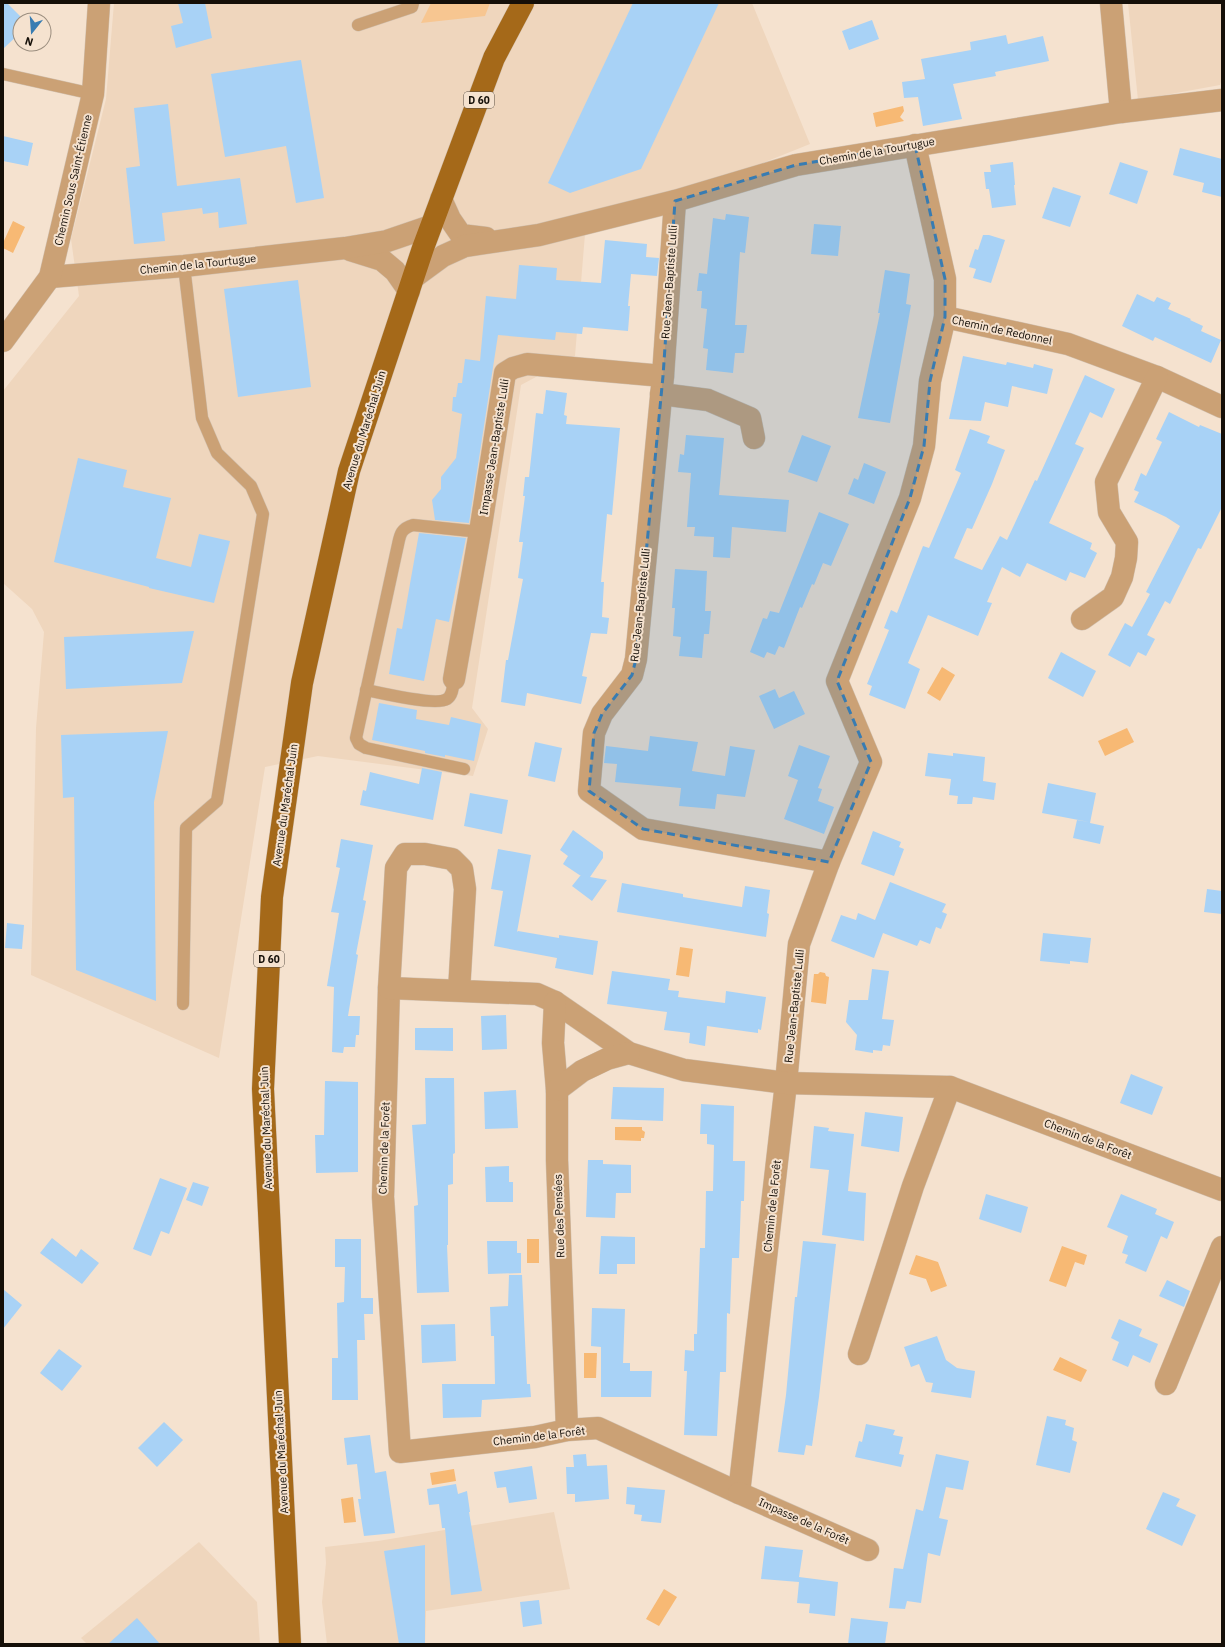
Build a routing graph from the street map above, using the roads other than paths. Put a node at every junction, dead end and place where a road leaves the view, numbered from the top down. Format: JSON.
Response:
{"nodes":[{"id":1,"x":99,"y":3,"type":"edge"},
{"id":2,"x":413,"y":3,"type":"edge"},
{"id":3,"x":522,"y":3,"type":"edge"},
{"id":4,"x":1110,"y":3,"type":"edge"},
{"id":5,"x":358,"y":25,"type":"dead end"},
{"id":6,"x":3,"y":74,"type":"edge"},
{"id":7,"x":93,"y":94,"type":"junction"},
{"id":8,"x":1222,"y":100,"type":"edge"},
{"id":9,"x":1121,"y":112,"type":"junction"},
{"id":10,"x":915,"y":145,"type":"junction"},
{"id":11,"x":442,"y":199,"type":"junction"},
{"id":12,"x":675,"y":201,"type":"junction"},
{"id":13,"x":431,"y":226,"type":"junction"},
{"id":14,"x":539,"y":235,"type":"junction"},
{"id":15,"x":345,"y":248,"type":"junction"},
{"id":16,"x":184,"y":266,"type":"junction"},
{"id":17,"x":50,"y":277,"type":"junction"},
{"id":18,"x":411,"y":284,"type":"junction"},
{"id":19,"x":945,"y":317,"type":"junction"},
{"id":20,"x":3,"y":341,"type":"edge"},
{"id":21,"x":1157,"y":377,"type":"junction"},
{"id":22,"x":662,"y":385,"type":"junction"},
{"id":23,"x":1222,"y":407,"type":"edge"},
{"id":24,"x":754,"y":438,"type":"dead end"},
{"id":25,"x":480,"y":532,"type":"junction"},
{"id":26,"x":1082,"y":619,"type":"dead end"},
{"id":27,"x":454,"y":679,"type":"joint"},
{"id":28,"x":366,"y":690,"type":"junction"},
{"id":29,"x":464,"y":769,"type":"dead end"},
{"id":30,"x":829,"y":862,"type":"junction"},
{"id":31,"x":389,"y":988,"type":"junction"},
{"id":32,"x":459,"y":991,"type":"junction"},
{"id":33,"x":555,"y":1002,"type":"junction"},
{"id":34,"x":183,"y":1004,"type":"dead end"},
{"id":35,"x":629,"y":1053,"type":"junction"},
{"id":36,"x":786,"y":1083,"type":"junction"},
{"id":37,"x":950,"y":1087,"type":"junction"},
{"id":38,"x":557,"y":1090,"type":"junction"},
{"id":39,"x":1222,"y":1190,"type":"edge"},
{"id":40,"x":1222,"y":1247,"type":"edge"},
{"id":41,"x":859,"y":1354,"type":"dead end"},
{"id":42,"x":1166,"y":1384,"type":"dead end"},
{"id":43,"x":567,"y":1430,"type":"junction"},
{"id":44,"x":740,"y":1493,"type":"junction"},
{"id":45,"x":868,"y":1550,"type":"dead end"},
{"id":46,"x":290,"y":1644,"type":"edge"}],
"edges":[{"from":1,"to":7,"type":"street","name":"Chemin Sous Saint-Étienne"},
{"from":2,"to":5,"type":"lane"},
{"from":3,"to":11,"type":"main road","name":"Avenue du Maréchal Juin","number":"D 60"},
{"from":4,"to":9,"type":"street"},
{"from":6,"to":7,"type":"lane"},
{"from":7,"to":17,"type":"street","name":"Chemin Sous Saint-Étienne"},
{"from":8,"to":9,"type":"street","name":"Chemin de la Tourtugue"},
{"from":9,"to":10,"type":"street","name":"Chemin de la Tourtugue"},
{"from":10,"to":12,"type":"street","name":"Chemin de la Tourtugue"},
{"from":10,"to":19,"type":"street","name":"Chemin de Redonnel"},
{"from":11,"to":13,"type":"main road","name":"Avenue du Maréchal Juin","number":"D 60"},
{"from":11,"to":14,"type":"street","name":"Chemin de la Tourtugue"},
{"from":12,"to":14,"type":"street","name":"Chemin de la Tourtugue"},
{"from":12,"to":22,"type":"street","name":"Rue Jean-Baptiste Lulli"},
{"from":13,"to":15,"type":"street","name":"Chemin de la Tourtugue"},
{"from":13,"to":18,"type":"main road","name":"Avenue du Maréchal Juin","number":"D 60"},
{"from":14,"to":18,"type":"street","name":"Chemin de la Tourtugue"},
{"from":15,"to":16,"type":"street","name":"Chemin de la Tourtugue"},
{"from":15,"to":18,"type":"street","name":"Chemin de la Tourtugue"},
{"from":16,"to":17,"type":"street","name":"Chemin de la Tourtugue"},
{"from":16,"to":34,"type":"lane"},
{"from":17,"to":20,"type":"street","name":"Chemin Sous Saint-Étienne"},
{"from":18,"to":46,"type":"main road","name":"Avenue du Maréchal Juin","number":"D 60"},
{"from":19,"to":21,"type":"street","name":"Chemin de Redonnel"},
{"from":19,"to":30,"type":"street","name":"Rue Jean-Baptiste Lulli"},
{"from":21,"to":23,"type":"street","name":"Chemin de Redonnel"},
{"from":21,"to":26,"type":"street"},
{"from":22,"to":24,"type":"street"},
{"from":22,"to":25,"type":"street","name":"Impasse Jean-Baptiste Lulli"},
{"from":22,"to":30,"type":"street","name":"Rue Jean-Baptiste Lulli"},
{"from":25,"to":27,"type":"street","name":"Impasse Jean-Baptiste Lulli"},
{"from":25,"to":28,"type":"lane"},
{"from":27,"to":28,"type":"lane"},
{"from":28,"to":29,"type":"lane"},
{"from":30,"to":36,"type":"street","name":"Rue Jean-Baptiste Lulli"},
{"from":31,"to":32,"type":"street","name":"Chemin de la Forêt"},
{"from":31,"to":32,"type":"street","name":"Chemin de la Forêt"},
{"from":31,"to":43,"type":"street","name":"Chemin de la Forêt"},
{"from":32,"to":33,"type":"street","name":"Chemin de la Forêt"},
{"from":33,"to":35,"type":"street","name":"Chemin de la Forêt"},
{"from":33,"to":38,"type":"street","name":"Rue des Pensées"},
{"from":35,"to":36,"type":"street","name":"Chemin de la Forêt"},
{"from":35,"to":38,"type":"street"},
{"from":36,"to":37,"type":"street","name":"Chemin de la Forêt"},
{"from":36,"to":44,"type":"street","name":"Chemin de la Forêt"},
{"from":37,"to":39,"type":"street","name":"Chemin de la Forêt"},
{"from":37,"to":41,"type":"street"},
{"from":38,"to":43,"type":"street","name":"Rue des Pensées"},
{"from":40,"to":42,"type":"street"},
{"from":43,"to":44,"type":"street","name":"Chemin de la Forêt"},
{"from":44,"to":45,"type":"street","name":"Impasse de la Forêt"}]}
